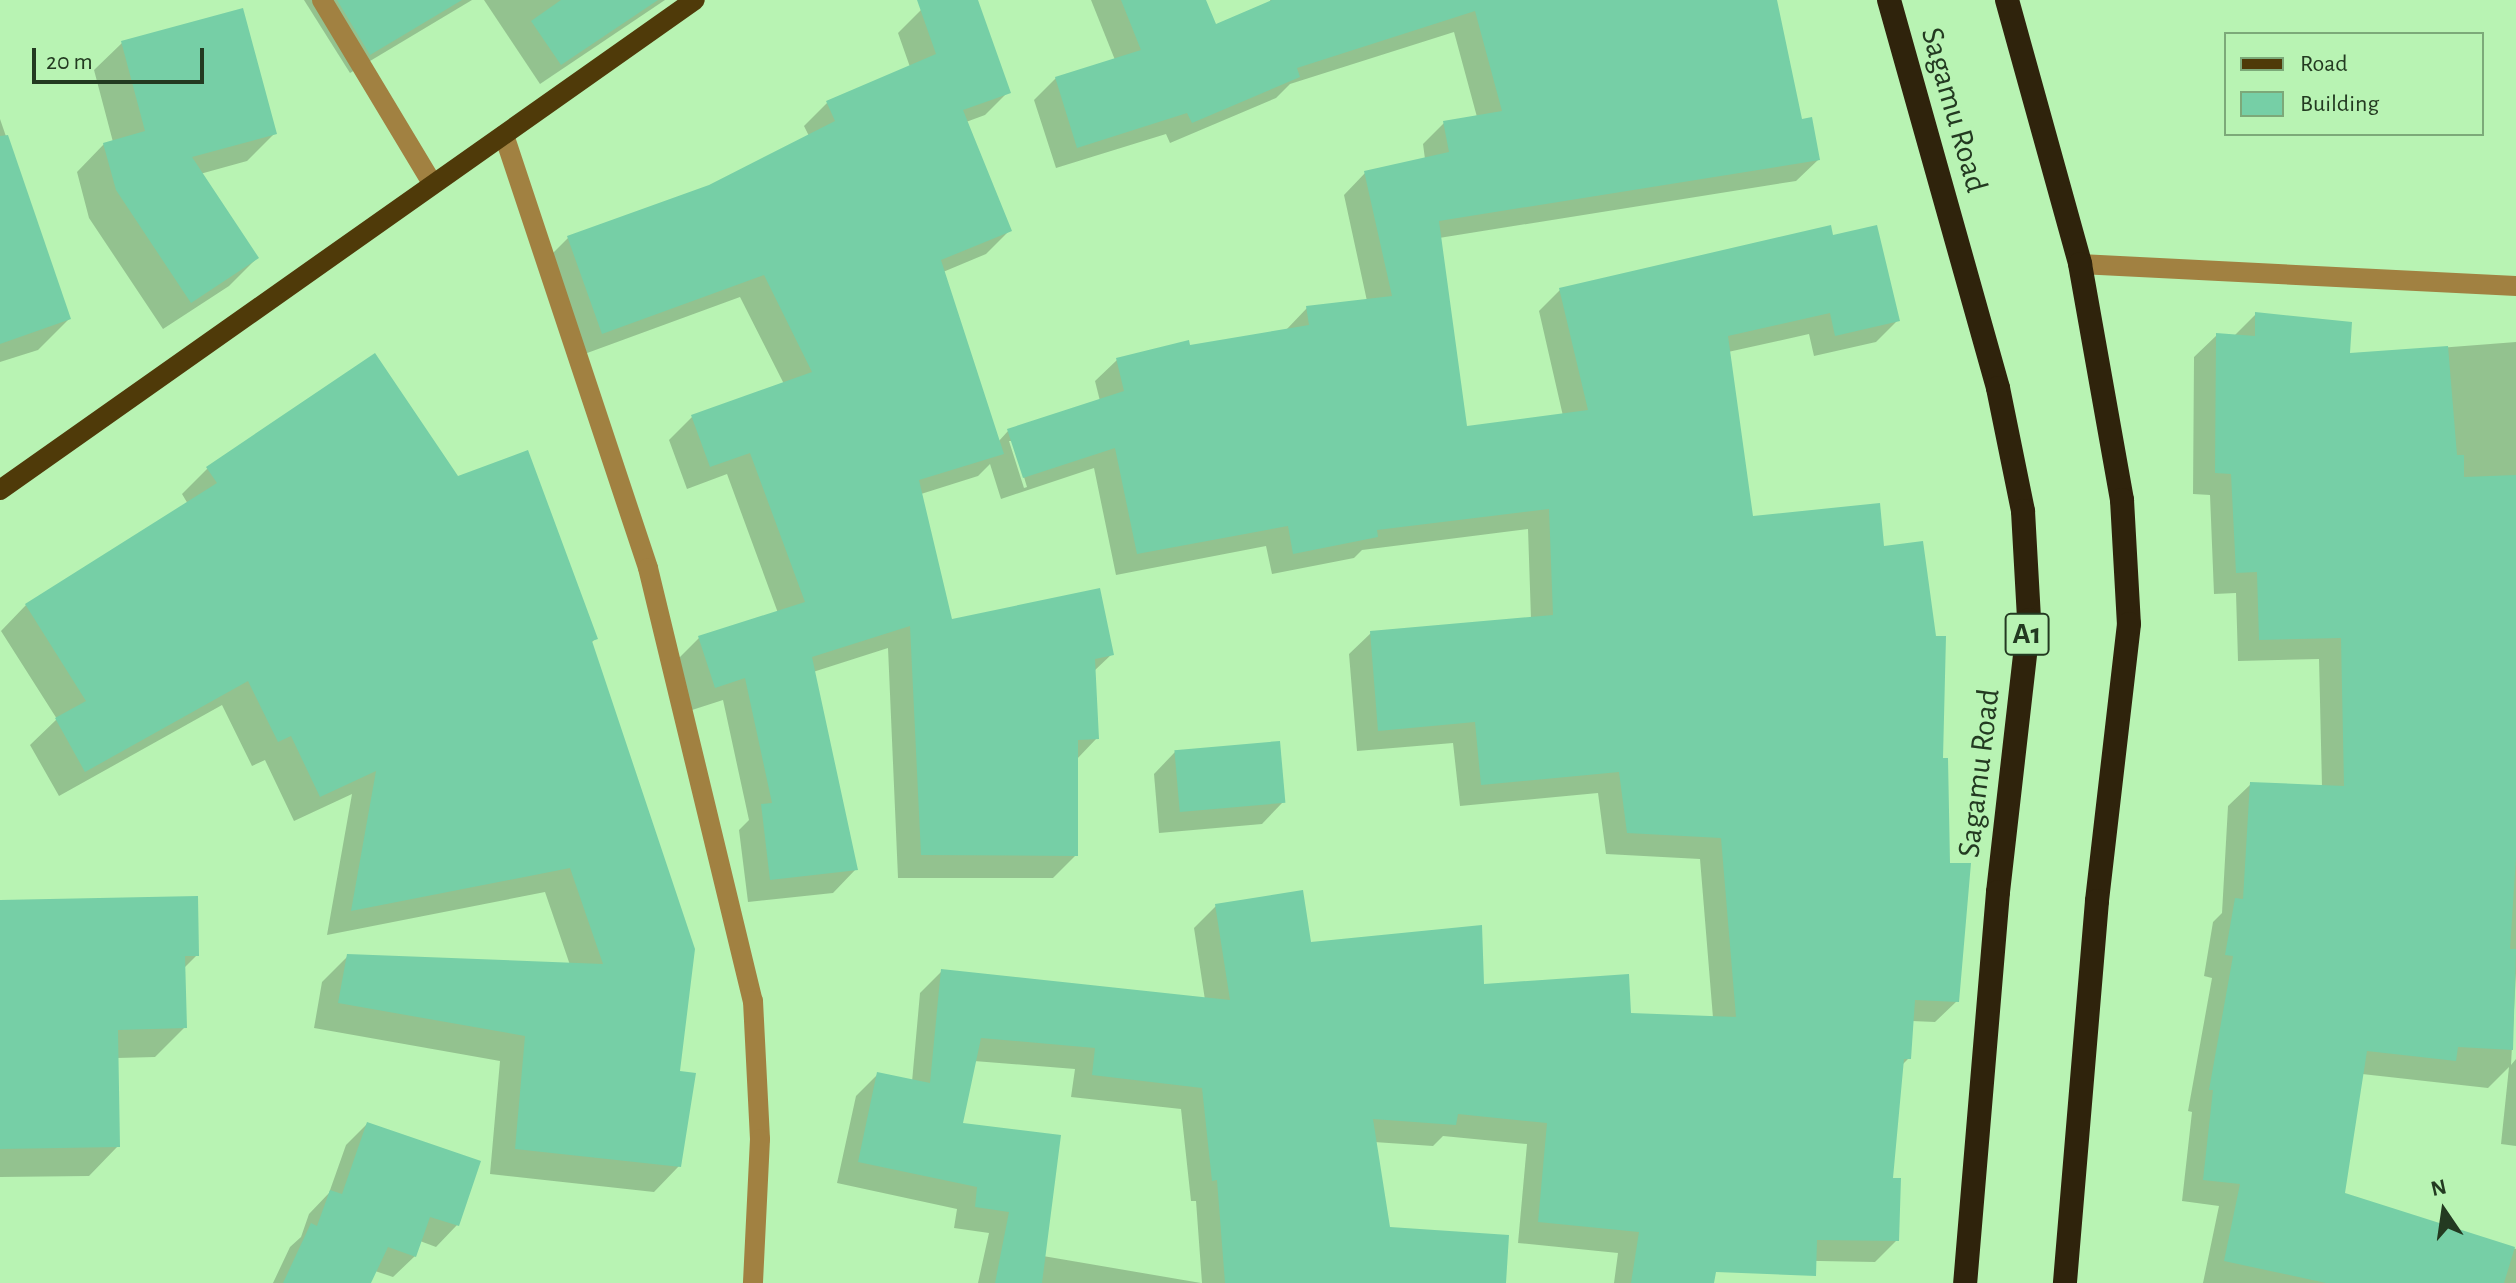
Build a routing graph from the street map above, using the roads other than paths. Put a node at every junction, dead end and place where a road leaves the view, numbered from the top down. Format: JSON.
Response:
{"nodes":[{"id":1,"x":322,"y":0,"type":"edge"},
{"id":2,"x":695,"y":0,"type":"edge"},
{"id":3,"x":1889,"y":0,"type":"edge"},
{"id":4,"x":2007,"y":0,"type":"edge"},
{"id":5,"x":504,"y":135,"type":"junction"},
{"id":6,"x":432,"y":183,"type":"junction"},
{"id":7,"x":2080,"y":264,"type":"junction"},
{"id":8,"x":2516,"y":286,"type":"edge"},
{"id":9,"x":0,"y":490,"type":"edge"},
{"id":10,"x":753,"y":1283,"type":"edge"},
{"id":11,"x":1965,"y":1283,"type":"edge"},
{"id":12,"x":2065,"y":1283,"type":"edge"}],
"edges":[{"from":1,"to":6,"type":"street"},
{"from":2,"to":5,"type":"main road"},
{"from":3,"to":11,"type":"highway","name":"Sagamu Road","number":"A1"},
{"from":4,"to":7,"type":"highway"},
{"from":5,"to":6,"type":"main road"},
{"from":5,"to":10,"type":"street"},
{"from":6,"to":9,"type":"main road"},
{"from":7,"to":8,"type":"street"},
{"from":7,"to":12,"type":"highway"}]}
